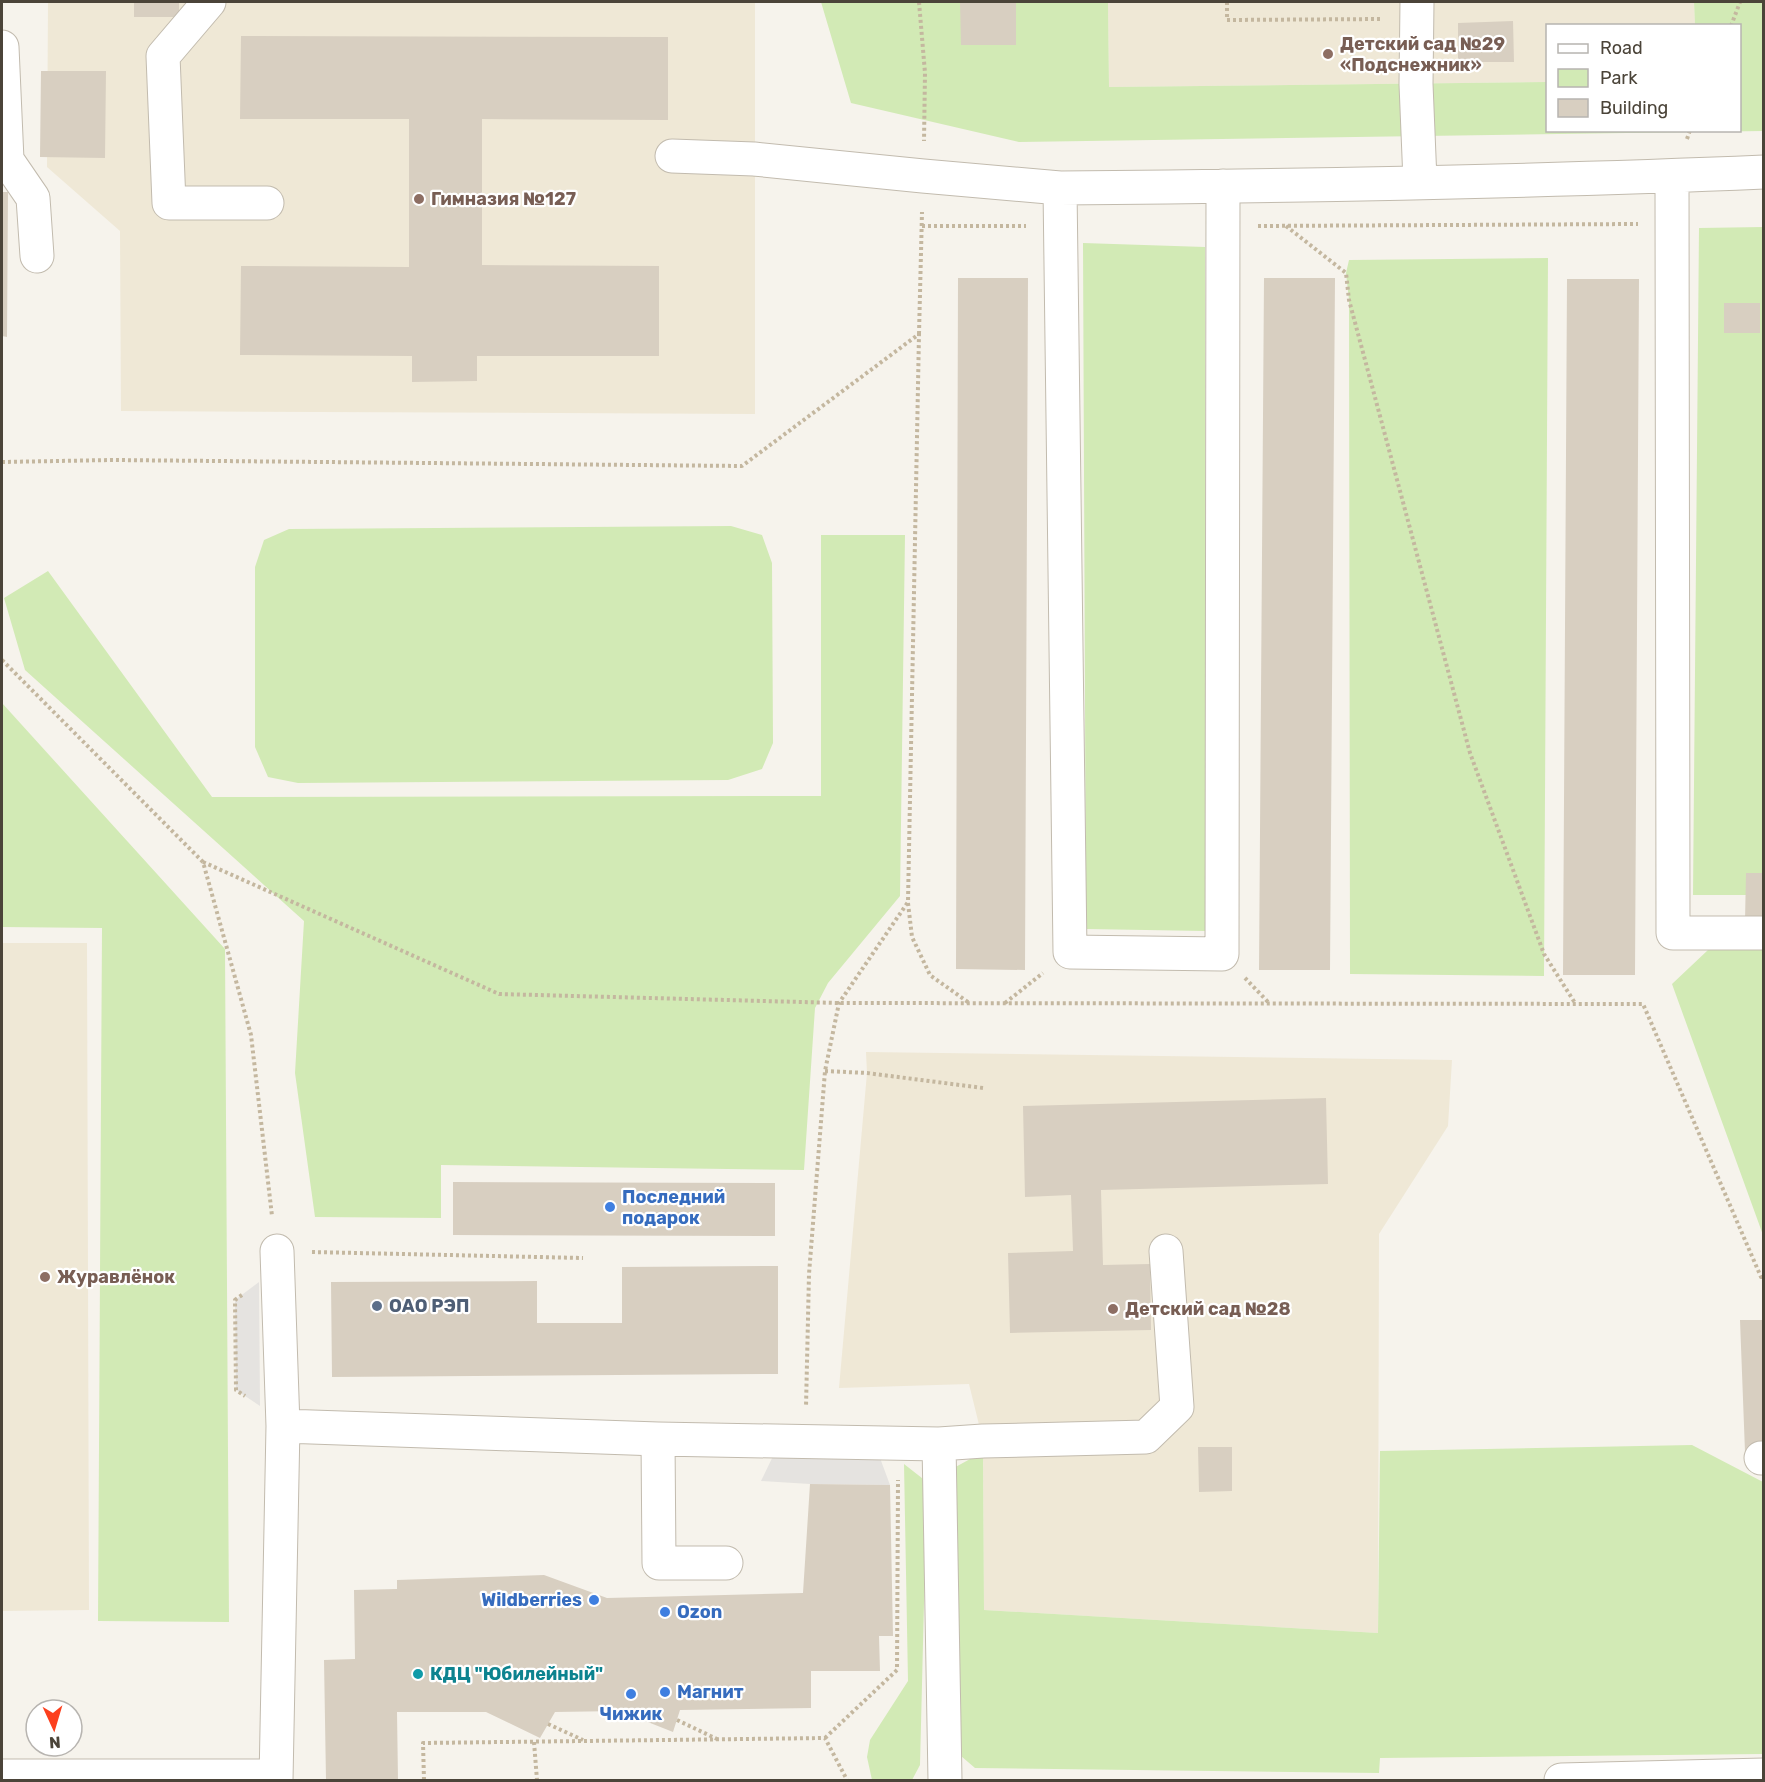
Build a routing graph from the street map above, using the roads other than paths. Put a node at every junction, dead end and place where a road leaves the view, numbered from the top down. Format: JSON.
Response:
{"nodes":[{"id":1,"x":209,"y":2,"type":"edge"},
{"id":2,"x":1417,"y":10,"type":"edge"},
{"id":3,"x":2,"y":47,"type":"edge"},
{"id":4,"x":672,"y":156,"type":"dead end"},
{"id":5,"x":1764,"y":172,"type":"edge"},
{"id":6,"x":1672,"y":176,"type":"junction"},
{"id":7,"x":1420,"y":182,"type":"junction"},
{"id":8,"x":1222,"y":186,"type":"junction"},
{"id":9,"x":1060,"y":188,"type":"junction"},
{"id":10,"x":267,"y":203,"type":"dead end"},
{"id":11,"x":37,"y":256,"type":"dead end"},
{"id":12,"x":1764,"y":933,"type":"edge"},
{"id":13,"x":277,"y":1251,"type":"road end"},
{"id":14,"x":1167,"y":1251,"type":"dead end"},
{"id":15,"x":284,"y":1426,"type":"junction"},
{"id":16,"x":658,"y":1439,"type":"junction"},
{"id":17,"x":939,"y":1444,"type":"junction"},
{"id":18,"x":726,"y":1563,"type":"dead end"},
{"id":19,"x":1764,"y":1775,"type":"edge"},
{"id":20,"x":2,"y":1776,"type":"edge"},
{"id":21,"x":276,"y":1778,"type":"edge"},
{"id":22,"x":945,"y":1780,"type":"edge"},
{"id":23,"x":1561,"y":1780,"type":"edge"}],
"edges":[{"from":1,"to":10,"type":"lane"},
{"from":2,"to":7,"type":"lane"},
{"from":3,"to":11,"type":"lane"},
{"from":4,"to":9,"type":"lane"},
{"from":5,"to":6,"type":"lane"},
{"from":6,"to":7,"type":"lane"},
{"from":6,"to":12,"type":"lane"},
{"from":7,"to":8,"type":"lane"},
{"from":8,"to":9,"type":"lane"},
{"from":8,"to":9,"type":"lane"},
{"from":13,"to":15,"type":"lane"},
{"from":14,"to":17,"type":"lane"},
{"from":15,"to":16,"type":"lane"},
{"from":15,"to":21,"type":"lane"},
{"from":16,"to":17,"type":"lane"},
{"from":16,"to":18,"type":"lane"},
{"from":17,"to":22,"type":"lane"},
{"from":19,"to":23,"type":"lane"},
{"from":20,"to":21,"type":"lane"}]}
